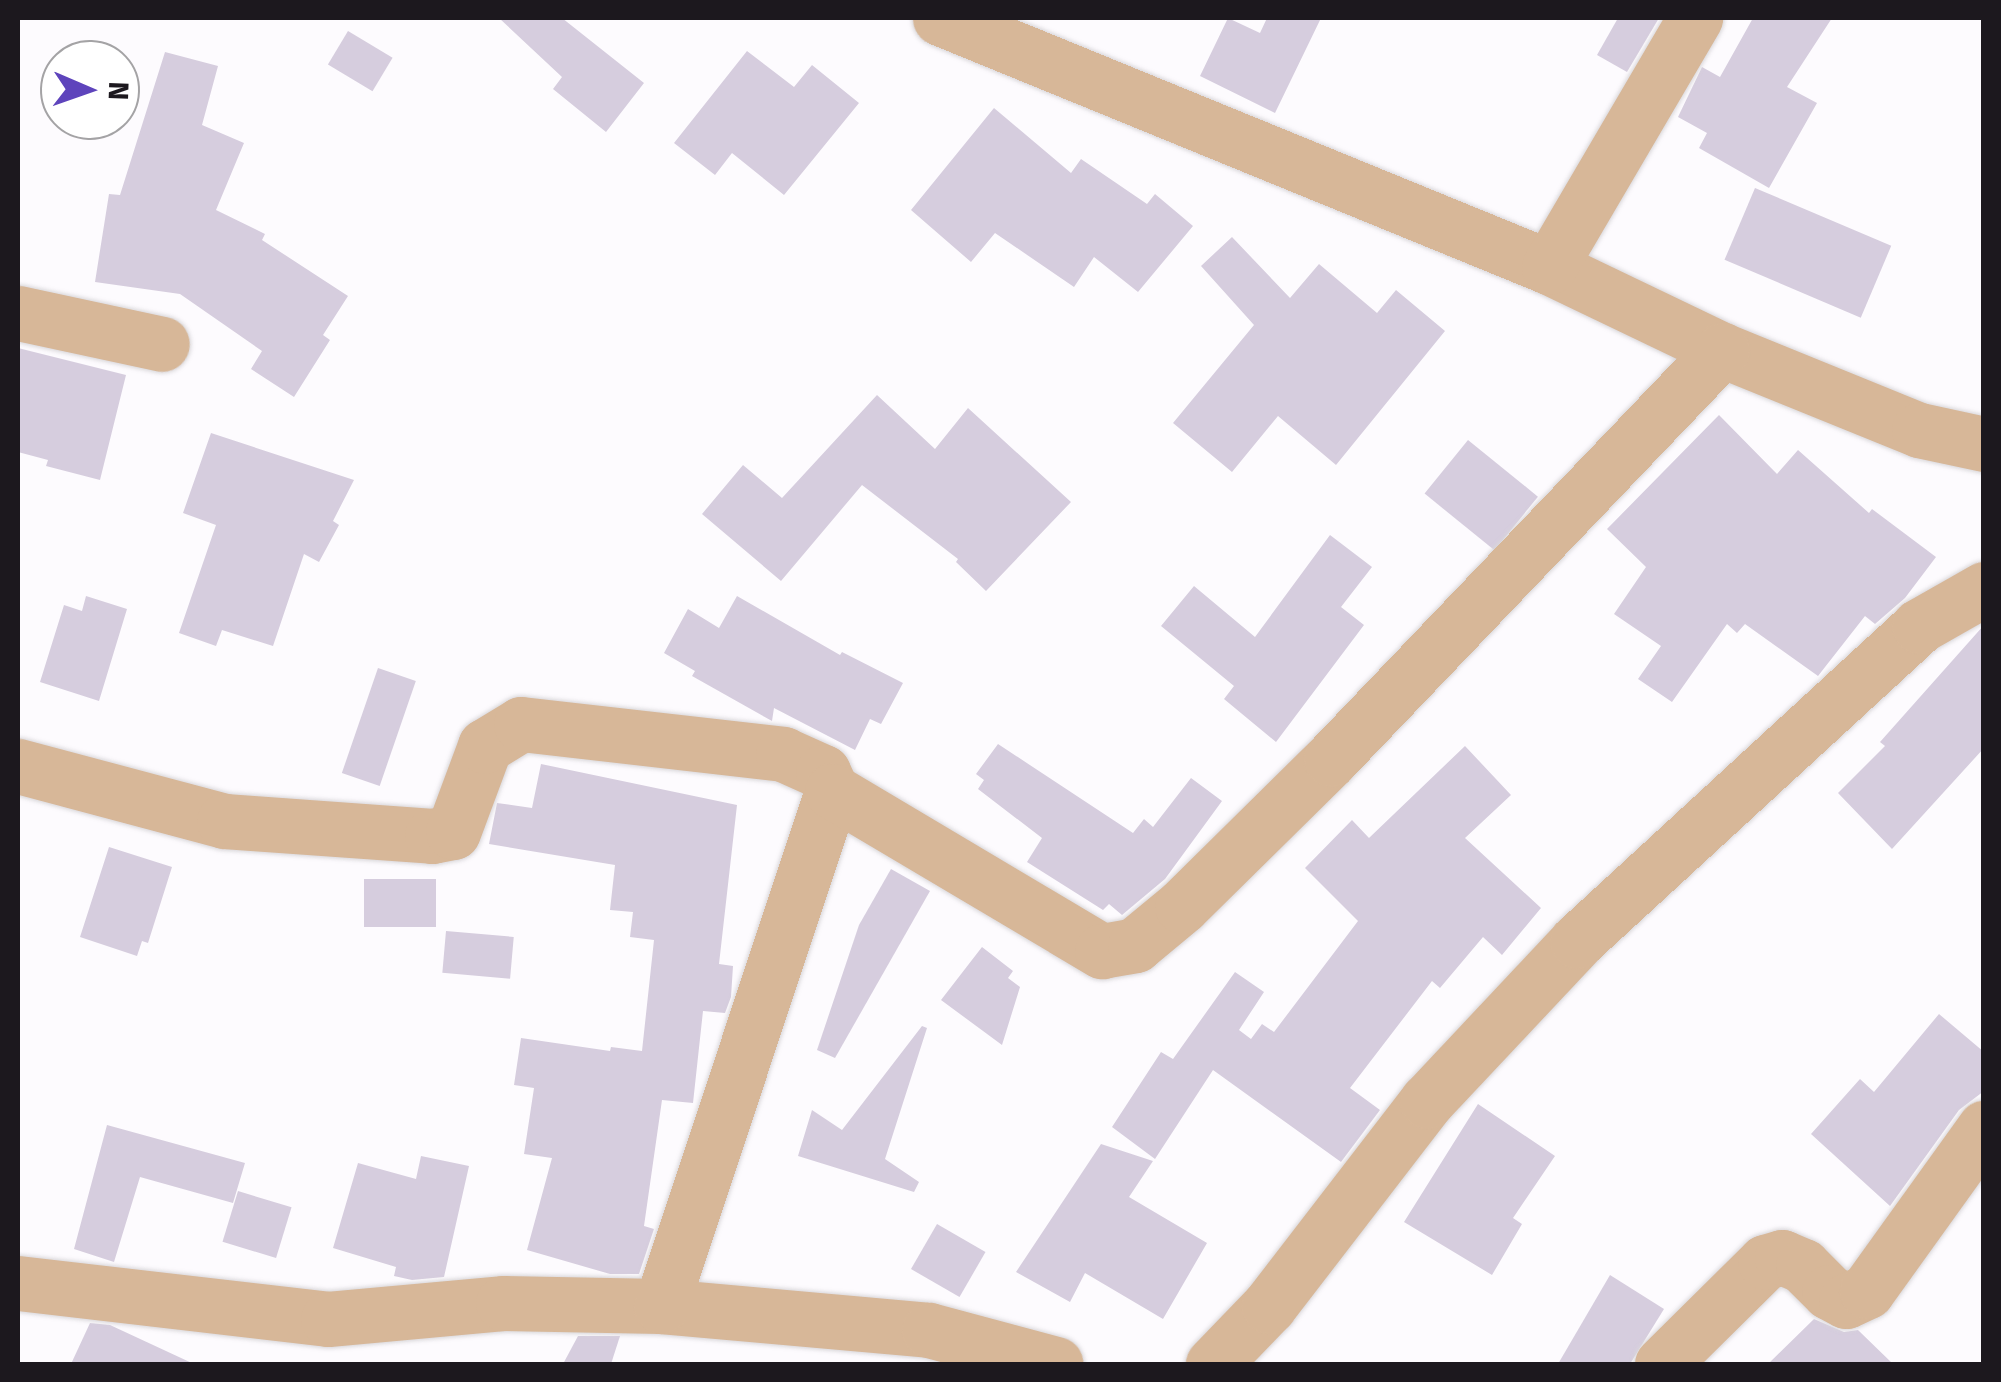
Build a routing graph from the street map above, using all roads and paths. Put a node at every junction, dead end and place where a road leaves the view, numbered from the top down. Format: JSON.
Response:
{"nodes":[{"id":1,"x":940,"y":18,"type":"edge"},
{"id":2,"x":1695,"y":18,"type":"edge"},
{"id":3,"x":1549,"y":267,"type":"junction"},
{"id":4,"x":18,"y":313,"type":"edge"},
{"id":5,"x":162,"y":344,"type":"dead end"},
{"id":6,"x":1722,"y":350,"type":"junction"},
{"id":7,"x":1984,"y":444,"type":"edge"},
{"id":8,"x":1984,"y":590,"type":"edge"},
{"id":9,"x":18,"y":766,"type":"edge"},
{"id":10,"x":832,"y":791,"type":"junction"},
{"id":11,"x":1984,"y":1128,"type":"edge"},
{"id":12,"x":18,"y":1283,"type":"edge"},
{"id":13,"x":661,"y":1306,"type":"junction"},
{"id":14,"x":1056,"y":1364,"type":"edge"},
{"id":15,"x":1212,"y":1364,"type":"edge"},
{"id":16,"x":1662,"y":1364,"type":"edge"}],
"edges":[{"from":1,"to":3,"type":"street"},
{"from":2,"to":3,"type":"street"},
{"from":3,"to":6,"type":"street"},
{"from":4,"to":5,"type":"street"},
{"from":6,"to":7,"type":"street"},
{"from":6,"to":10,"type":"street"},
{"from":8,"to":15,"type":"street"},
{"from":9,"to":10,"type":"street"},
{"from":10,"to":13,"type":"street"},
{"from":11,"to":16,"type":"street"},
{"from":12,"to":13,"type":"street"},
{"from":13,"to":14,"type":"street"}]}
